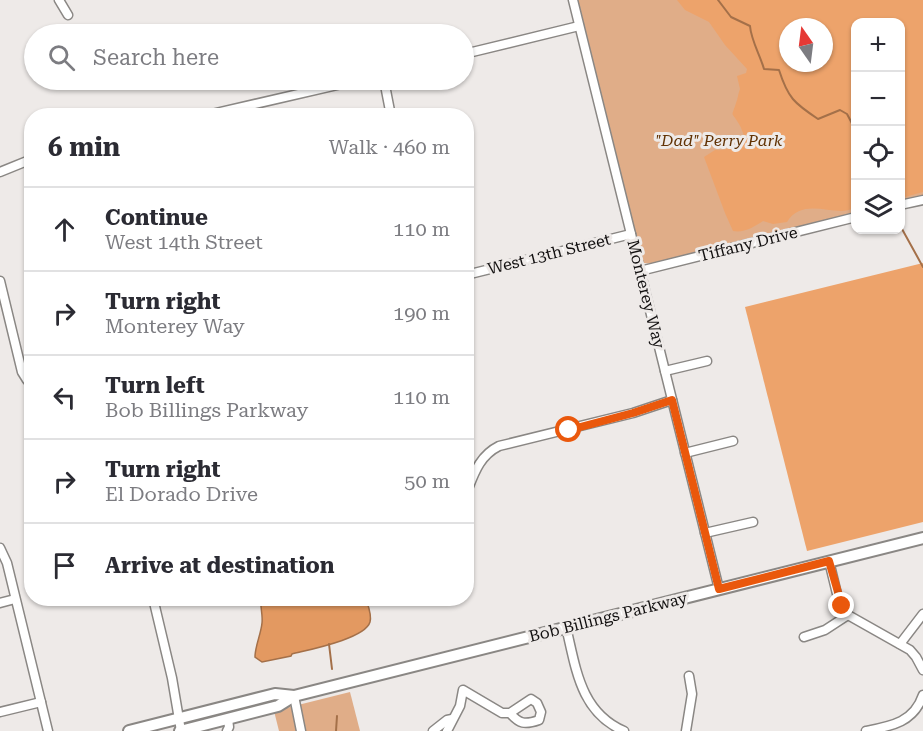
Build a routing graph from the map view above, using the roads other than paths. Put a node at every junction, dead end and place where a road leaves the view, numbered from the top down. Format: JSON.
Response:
{"nodes":[{"id":1,"x":59,"y":0,"type":"edge"},
{"id":2,"x":573,"y":0,"type":"edge"},
{"id":3,"x":68,"y":15,"type":"dead end"},
{"id":4,"x":579,"y":26,"type":"junction"},
{"id":5,"x":474,"y":52,"type":"edge"},
{"id":6,"x":316,"y":90,"type":"edge"},
{"id":7,"x":386,"y":90,"type":"edge"},
{"id":8,"x":238,"y":108,"type":"edge"},
{"id":9,"x":389,"y":108,"type":"edge"},
{"id":10,"x":24,"y":162,"type":"edge"},
{"id":11,"x":0,"y":172,"type":"edge"},
{"id":12,"x":923,"y":200,"type":"edge"},
{"id":13,"x":905,"y":205,"type":"edge"},
{"id":14,"x":851,"y":218,"type":"edge"},
{"id":15,"x":631,"y":234,"type":"junction"},
{"id":16,"x":640,"y":271,"type":"junction"},
{"id":17,"x":474,"y":273,"type":"edge"},
{"id":18,"x":0,"y":282,"type":"edge"},
{"id":19,"x":707,"y":361,"type":"dead end"},
{"id":20,"x":665,"y":372,"type":"junction"},
{"id":21,"x":24,"y":374,"type":"edge"},
{"id":22,"x":672,"y":400,"type":"junction"},
{"id":23,"x":733,"y":441,"type":"dead end"},
{"id":24,"x":685,"y":453,"type":"junction"},
{"id":25,"x":474,"y":476,"type":"edge"},
{"id":26,"x":753,"y":522,"type":"dead end"},
{"id":27,"x":705,"y":533,"type":"junction"},
{"id":28,"x":923,"y":538,"type":"edge"},
{"id":29,"x":0,"y":548,"type":"edge"},
{"id":30,"x":829,"y":561,"type":"junction"},
{"id":31,"x":719,"y":589,"type":"junction"},
{"id":32,"x":15,"y":599,"type":"junction"},
{"id":33,"x":0,"y":603,"type":"edge"},
{"id":34,"x":155,"y":606,"type":"edge"},
{"id":35,"x":923,"y":614,"type":"edge"},
{"id":36,"x":848,"y":615,"type":"junction"},
{"id":37,"x":566,"y":627,"type":"junction"},
{"id":38,"x":804,"y":637,"type":"dead end"},
{"id":39,"x":900,"y":644,"type":"junction"},
{"id":40,"x":923,"y":670,"type":"edge"},
{"id":41,"x":689,"y":676,"type":"dead end"},
{"id":42,"x":923,"y":695,"type":"edge"},
{"id":43,"x":294,"y":696,"type":"junction"},
{"id":44,"x":41,"y":702,"type":"junction"},
{"id":45,"x":0,"y":712,"type":"edge"},
{"id":46,"x":510,"y":713,"type":"dead end"},
{"id":47,"x":178,"y":718,"type":"junction"},
{"id":48,"x":228,"y":719,"type":"junction"},
{"id":49,"x":452,"y":719,"type":"junction"},
{"id":50,"x":48,"y":731,"type":"edge"},
{"id":51,"x":129,"y":731,"type":"edge"},
{"id":52,"x":181,"y":731,"type":"edge"},
{"id":53,"x":227,"y":731,"type":"edge"},
{"id":54,"x":301,"y":731,"type":"edge"},
{"id":55,"x":434,"y":731,"type":"edge"},
{"id":56,"x":447,"y":731,"type":"edge"},
{"id":57,"x":624,"y":731,"type":"edge"},
{"id":58,"x":686,"y":731,"type":"edge"},
{"id":59,"x":866,"y":731,"type":"edge"}],
"edges":[{"from":1,"to":3,"type":"street"},
{"from":2,"to":4,"type":"street","name":"Monterey Way"},
{"from":4,"to":5,"type":"street"},
{"from":4,"to":15,"type":"street","name":"Monterey Way"},
{"from":6,"to":8,"type":"street"},
{"from":7,"to":9,"type":"street"},
{"from":10,"to":11,"type":"street"},
{"from":12,"to":13,"type":"street"},
{"from":14,"to":16,"type":"street","name":"Tiffany Drive"},
{"from":15,"to":16,"type":"street","name":"Monterey Way"},
{"from":15,"to":17,"type":"street","name":"West 13th Street"},
{"from":16,"to":20,"type":"street","name":"Monterey Way"},
{"from":18,"to":21,"type":"street"},
{"from":19,"to":20,"type":"street"},
{"from":20,"to":22,"type":"street","name":"Monterey Way"},
{"from":22,"to":24,"type":"street","name":"Monterey Way"},
{"from":22,"to":25,"type":"street"},
{"from":23,"to":24,"type":"street"},
{"from":24,"to":27,"type":"street","name":"Monterey Way"},
{"from":26,"to":27,"type":"street"},
{"from":27,"to":31,"type":"street","name":"Monterey Way"},
{"from":28,"to":30,"type":"main road","name":"Bob Billings Parkway"},
{"from":29,"to":32,"type":"street"},
{"from":30,"to":31,"type":"main road","name":"Bob Billings Parkway"},
{"from":30,"to":36,"type":"street"},
{"from":31,"to":37,"type":"main road","name":"Bob Billings Parkway"},
{"from":32,"to":33,"type":"street"},
{"from":32,"to":44,"type":"street"},
{"from":34,"to":47,"type":"street"},
{"from":35,"to":39,"type":"street"},
{"from":36,"to":38,"type":"street"},
{"from":36,"to":39,"type":"street"},
{"from":37,"to":43,"type":"main road","name":"Bob Billings Parkway"},
{"from":37,"to":57,"type":"street"},
{"from":39,"to":40,"type":"street"},
{"from":41,"to":58,"type":"street"},
{"from":42,"to":59,"type":"street"},
{"from":43,"to":47,"type":"main road","name":"Bob Billings Parkway"},
{"from":43,"to":48,"type":"main road","name":"Bob Billings Parkway"},
{"from":43,"to":54,"type":"street"},
{"from":44,"to":45,"type":"street"},
{"from":44,"to":50,"type":"street"},
{"from":46,"to":49,"type":"street"},
{"from":47,"to":51,"type":"main road","name":"Bob Billings Parkway"},
{"from":47,"to":52,"type":"street"},
{"from":48,"to":52,"type":"main road","name":"Bob Billings Parkway"},
{"from":48,"to":53,"type":"street"},
{"from":49,"to":55,"type":"street"},
{"from":49,"to":56,"type":"street"}]}
